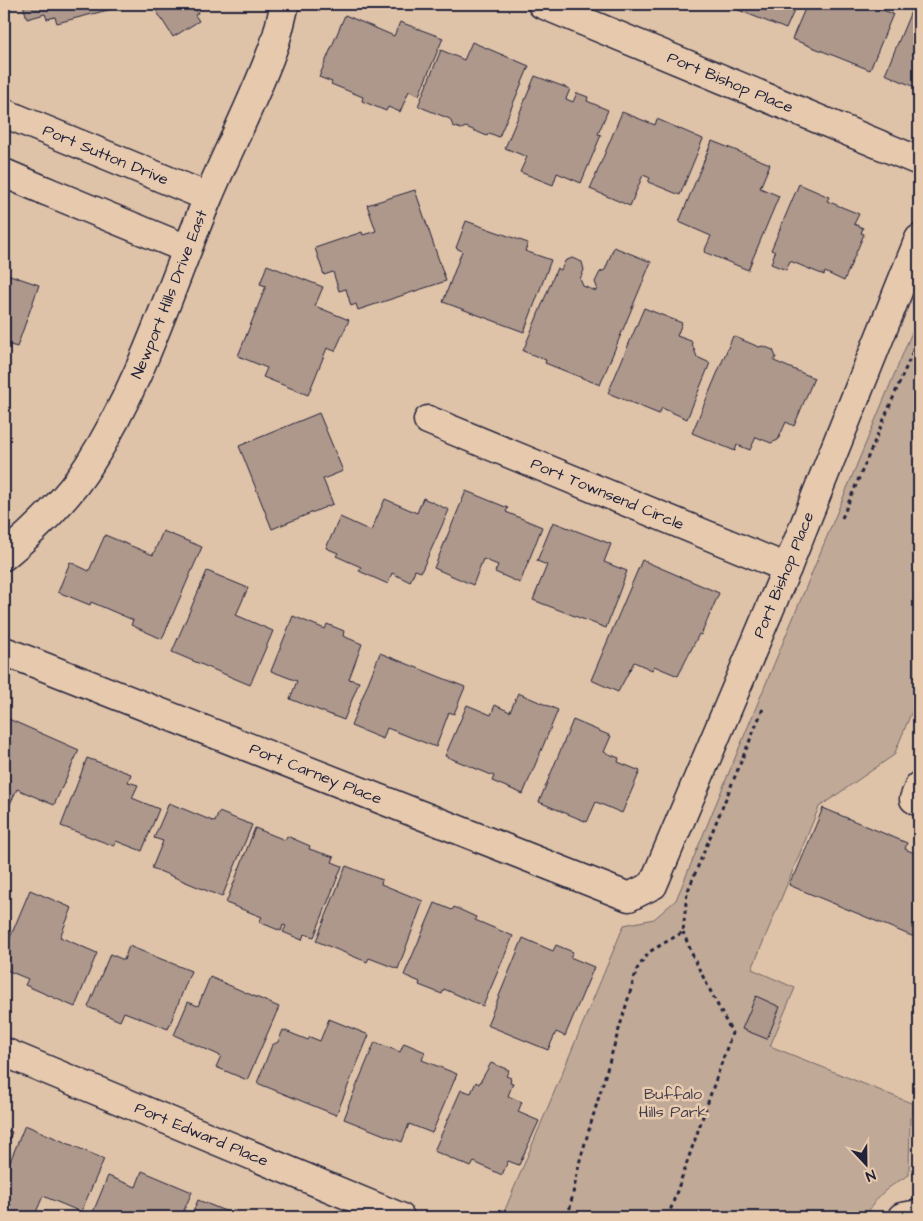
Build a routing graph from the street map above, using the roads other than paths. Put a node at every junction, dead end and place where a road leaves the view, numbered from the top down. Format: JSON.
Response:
{"nodes":[{"id":1,"x":285,"y":4,"type":"edge"},
{"id":2,"x":542,"y":4,"type":"edge"},
{"id":3,"x":4,"y":113,"type":"edge"},
{"id":4,"x":919,"y":161,"type":"edge"},
{"id":5,"x":4,"y":173,"type":"edge"},
{"id":6,"x":208,"y":197,"type":"junction"},
{"id":7,"x":919,"y":239,"type":"edge"},
{"id":8,"x":187,"y":249,"type":"junction"},
{"id":9,"x":428,"y":420,"type":"dead end"},
{"id":10,"x":4,"y":556,"type":"edge"},
{"id":11,"x":787,"y":568,"type":"junction"},
{"id":12,"x":4,"y":651,"type":"edge"},
{"id":13,"x":629,"y":897,"type":"joint"},
{"id":14,"x":4,"y":1052,"type":"edge"},
{"id":15,"x":919,"y":1214,"type":"edge"},
{"id":16,"x":400,"y":1217,"type":"edge"},
{"id":17,"x":902,"y":1217,"type":"edge"}],
"edges":[{"from":1,"to":6,"type":"street","name":"Newport Hills Drive East"},
{"from":2,"to":4,"type":"street","name":"Port Bishop Place"},
{"from":3,"to":6,"type":"street","name":"Port Sutton Drive"},
{"from":5,"to":8,"type":"street"},
{"from":6,"to":8,"type":"street","name":"Newport Hills Drive East"},
{"from":7,"to":11,"type":"street","name":"Port Bishop Place"},
{"from":8,"to":10,"type":"street","name":"Newport Hills Drive East"},
{"from":9,"to":11,"type":"street","name":"Port Townsend Circle"},
{"from":11,"to":13,"type":"street","name":"Port Bishop Place"},
{"from":12,"to":13,"type":"street","name":"Port Carney Place"},
{"from":14,"to":16,"type":"street","name":"Port Edward Place"},
{"from":15,"to":17,"type":"street"}]}
